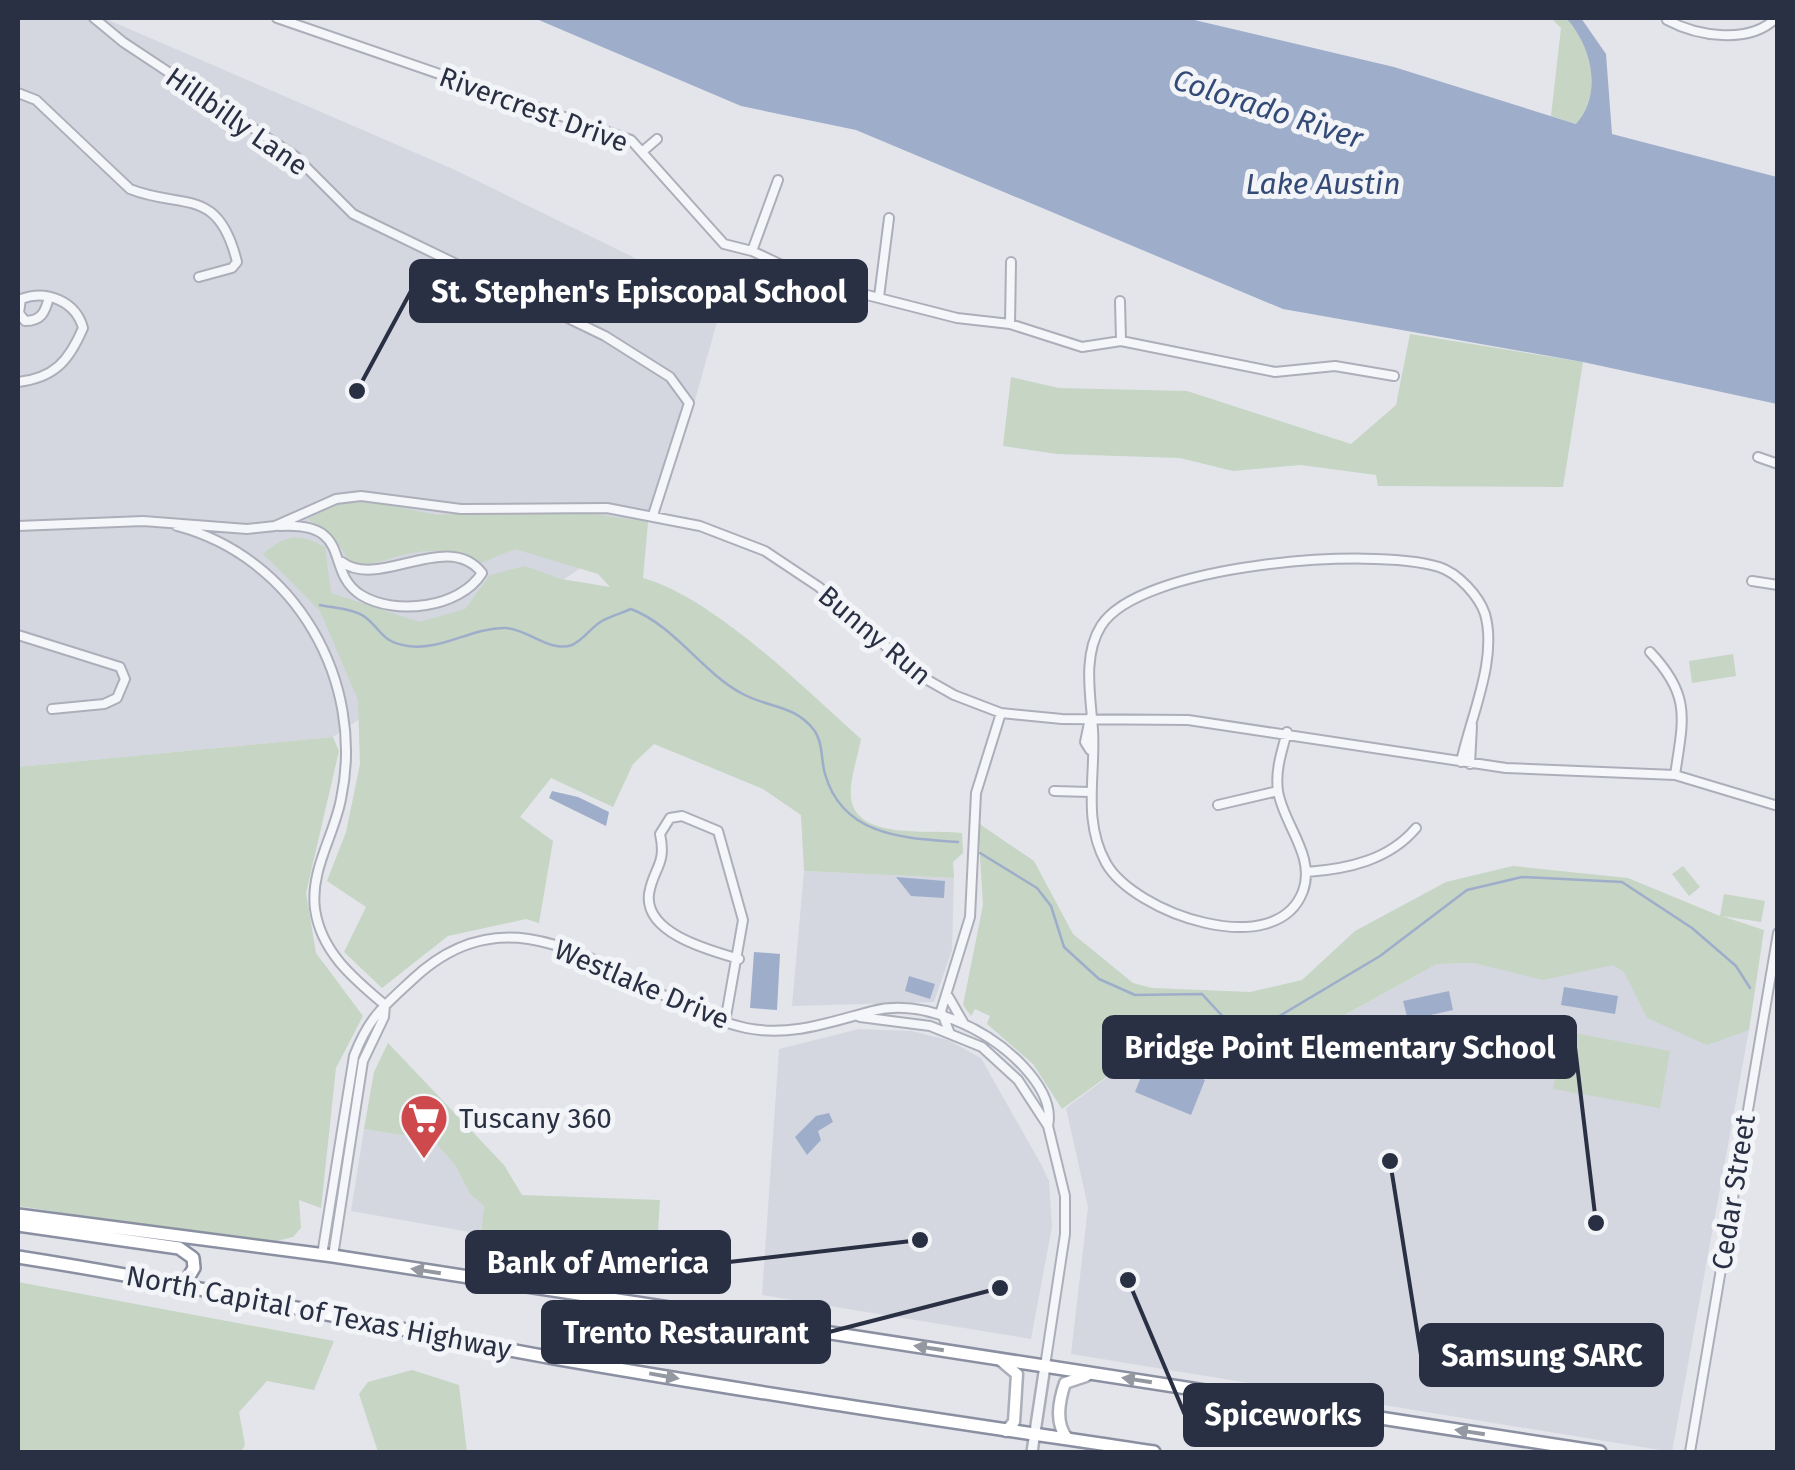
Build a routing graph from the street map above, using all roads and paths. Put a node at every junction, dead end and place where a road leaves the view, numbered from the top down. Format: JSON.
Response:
{"nodes":[{"id":1,"x":94,"y":18,"type":"edge"},
{"id":2,"x":277,"y":18,"type":"edge"},
{"id":3,"x":1776,"y":18,"type":"edge"},
{"id":4,"x":1667,"y":20,"type":"edge"},
{"id":5,"x":18,"y":92,"type":"edge"},
{"id":6,"x":657,"y":139,"type":"dead end"},
{"id":7,"x":643,"y":151,"type":"junction"},
{"id":8,"x":778,"y":180,"type":"dead end"},
{"id":9,"x":889,"y":218,"type":"dead end"},
{"id":10,"x":752,"y":251,"type":"junction"},
{"id":11,"x":1011,"y":262,"type":"dead end"},
{"id":12,"x":198,"y":277,"type":"dead end"},
{"id":13,"x":49,"y":297,"type":"dead end"},
{"id":14,"x":879,"y":297,"type":"junction"},
{"id":15,"x":1120,"y":301,"type":"dead end"},
{"id":16,"x":1010,"y":324,"type":"junction"},
{"id":17,"x":1121,"y":342,"type":"junction"},
{"id":18,"x":1394,"y":376,"type":"dead end"},
{"id":19,"x":18,"y":382,"type":"edge"},
{"id":20,"x":1758,"y":457,"type":"dead end"},
{"id":21,"x":1778,"y":464,"type":"edge"},
{"id":22,"x":654,"y":515,"type":"junction"},
{"id":23,"x":163,"y":523,"type":"junction"},
{"id":24,"x":18,"y":526,"type":"edge"},
{"id":25,"x":275,"y":526,"type":"junction"},
{"id":26,"x":342,"y":562,"type":"junction"},
{"id":27,"x":1752,"y":580,"type":"dead end"},
{"id":28,"x":1778,"y":586,"type":"edge"},
{"id":29,"x":18,"y":636,"type":"edge"},
{"id":30,"x":1650,"y":652,"type":"dead end"},
{"id":31,"x":52,"y":709,"type":"dead end"},
{"id":32,"x":1001,"y":713,"type":"junction"},
{"id":33,"x":1090,"y":718,"type":"junction"},
{"id":34,"x":1287,"y":732,"type":"junction"},
{"id":35,"x":1465,"y":763,"type":"junction"},
{"id":36,"x":1675,"y":775,"type":"junction"},
{"id":37,"x":1054,"y":790,"type":"dead end"},
{"id":38,"x":1090,"y":792,"type":"junction"},
{"id":39,"x":1278,"y":792,"type":"junction"},
{"id":40,"x":1218,"y":805,"type":"dead end"},
{"id":41,"x":1778,"y":806,"type":"edge"},
{"id":42,"x":1416,"y":828,"type":"dead end"},
{"id":43,"x":1308,"y":872,"type":"junction"},
{"id":44,"x":1778,"y":932,"type":"edge"},
{"id":45,"x":739,"y":959,"type":"junction"},
{"id":46,"x":948,"y":996,"type":"junction"},
{"id":47,"x":385,"y":1005,"type":"junction"},
{"id":48,"x":942,"y":1016,"type":"junction"},
{"id":49,"x":858,"y":1017,"type":"junction"},
{"id":50,"x":726,"y":1022,"type":"junction"},
{"id":51,"x":965,"y":1024,"type":"junction"},
{"id":52,"x":949,"y":1031,"type":"junction"},
{"id":53,"x":1048,"y":1126,"type":"junction"},
{"id":54,"x":18,"y":1216,"type":"edge"},
{"id":55,"x":18,"y":1225,"type":"edge"},
{"id":56,"x":327,"y":1255,"type":"junction"},
{"id":57,"x":18,"y":1257,"type":"edge"},
{"id":58,"x":184,"y":1284,"type":"junction"},
{"id":59,"x":998,"y":1359,"type":"junction"},
{"id":60,"x":1045,"y":1366,"type":"junction"},
{"id":61,"x":1102,"y":1375,"type":"junction"},
{"id":62,"x":1006,"y":1431,"type":"junction"},
{"id":63,"x":1034,"y":1433,"type":"junction"},
{"id":64,"x":1068,"y":1439,"type":"junction"},
{"id":65,"x":1032,"y":1452,"type":"edge"},
{"id":66,"x":1154,"y":1452,"type":"edge"},
{"id":67,"x":1600,"y":1452,"type":"edge"},
{"id":68,"x":1690,"y":1452,"type":"edge"}],
"edges":[{"from":1,"to":22,"type":"street","name":"Hillbilly Lane"},
{"from":2,"to":7,"type":"street","name":"Rivercrest Drive"},
{"from":3,"to":4,"type":"street"},
{"from":5,"to":12,"type":"street"},
{"from":6,"to":7,"type":"street"},
{"from":7,"to":10,"type":"street","name":"Rivercrest Drive"},
{"from":8,"to":10,"type":"street"},
{"from":9,"to":14,"type":"street"},
{"from":10,"to":14,"type":"street","name":"Rivercrest Drive"},
{"from":11,"to":16,"type":"street"},
{"from":13,"to":19,"type":"street"},
{"from":14,"to":16,"type":"street","name":"Rivercrest Drive"},
{"from":15,"to":17,"type":"street"},
{"from":16,"to":17,"type":"street","name":"Rivercrest Drive"},
{"from":17,"to":18,"type":"street","name":"Rivercrest Drive"},
{"from":20,"to":21,"type":"street"},
{"from":22,"to":25,"type":"street","name":"Bunny Run"},
{"from":22,"to":32,"type":"street","name":"Bunny Run"},
{"from":23,"to":24,"type":"street"},
{"from":23,"to":25,"type":"street","name":"Bunny Run"},
{"from":23,"to":47,"type":"street"},
{"from":25,"to":26,"type":"street"},
{"from":26,"to":26,"type":"street"},
{"from":27,"to":28,"type":"street"},
{"from":29,"to":31,"type":"street"},
{"from":30,"to":36,"type":"street"},
{"from":32,"to":33,"type":"street","name":"Bunny Run"},
{"from":32,"to":46,"type":"street"},
{"from":33,"to":34,"type":"street","name":"Bunny Run"},
{"from":33,"to":35,"type":"street"},
{"from":33,"to":38,"type":"street"},
{"from":34,"to":35,"type":"street","name":"Bunny Run"},
{"from":34,"to":39,"type":"street"},
{"from":35,"to":36,"type":"street","name":"Bunny Run"},
{"from":36,"to":41,"type":"street","name":"Bunny Run"},
{"from":37,"to":38,"type":"street"},
{"from":38,"to":43,"type":"street"},
{"from":39,"to":40,"type":"street"},
{"from":39,"to":43,"type":"street"},
{"from":42,"to":43,"type":"street"},
{"from":44,"to":68,"type":"street","name":"Cedar Street"},
{"from":45,"to":45,"type":"street"},
{"from":45,"to":50,"type":"street"},
{"from":46,"to":48,"type":"street"},
{"from":46,"to":51,"type":"street"},
{"from":47,"to":50,"type":"street","name":"Westlake Drive"},
{"from":47,"to":56,"type":"street","name":"Westlake Drive"},
{"from":48,"to":49,"type":"street","name":"Westlake Drive"},
{"from":48,"to":51,"type":"street","name":"Westlake Drive"},
{"from":48,"to":52,"type":"street"},
{"from":49,"to":50,"type":"street","name":"Westlake Drive"},
{"from":49,"to":52,"type":"street","name":"Westlake Drive"},
{"from":51,"to":53,"type":"street","name":"Westlake Drive"},
{"from":52,"to":53,"type":"street","name":"Westlake Drive"},
{"from":53,"to":60,"type":"street","name":"Westlake Drive"},
{"from":54,"to":56,"type":"highway","name":"North Capital of Texas Highway"},
{"from":55,"to":58,"type":"highway"},
{"from":59,"to":56,"type":"highway","name":"North Capital of Texas Highway","one_way":true},
{"from":57,"to":58,"type":"highway","name":"North Capital of Texas Highway"},
{"from":58,"to":62,"type":"highway","name":"North Capital of Texas Highway","one_way":true},
{"from":59,"to":60,"type":"highway","name":"North Capital of Texas Highway"},
{"from":59,"to":62,"type":"main road"},
{"from":60,"to":61,"type":"highway","name":"North Capital of Texas Highway"},
{"from":60,"to":63,"type":"street","name":"Westlake Drive"},
{"from":61,"to":64,"type":"main road"},
{"from":67,"to":61,"type":"highway","name":"North Capital of Texas Highway","one_way":true},
{"from":62,"to":63,"type":"highway","name":"North Capital of Texas Highway"},
{"from":63,"to":64,"type":"highway","name":"North Capital of Texas Highway"},
{"from":63,"to":65,"type":"street","name":"Westlake Drive"},
{"from":64,"to":66,"type":"highway","name":"North Capital of Texas Highway"}]}
